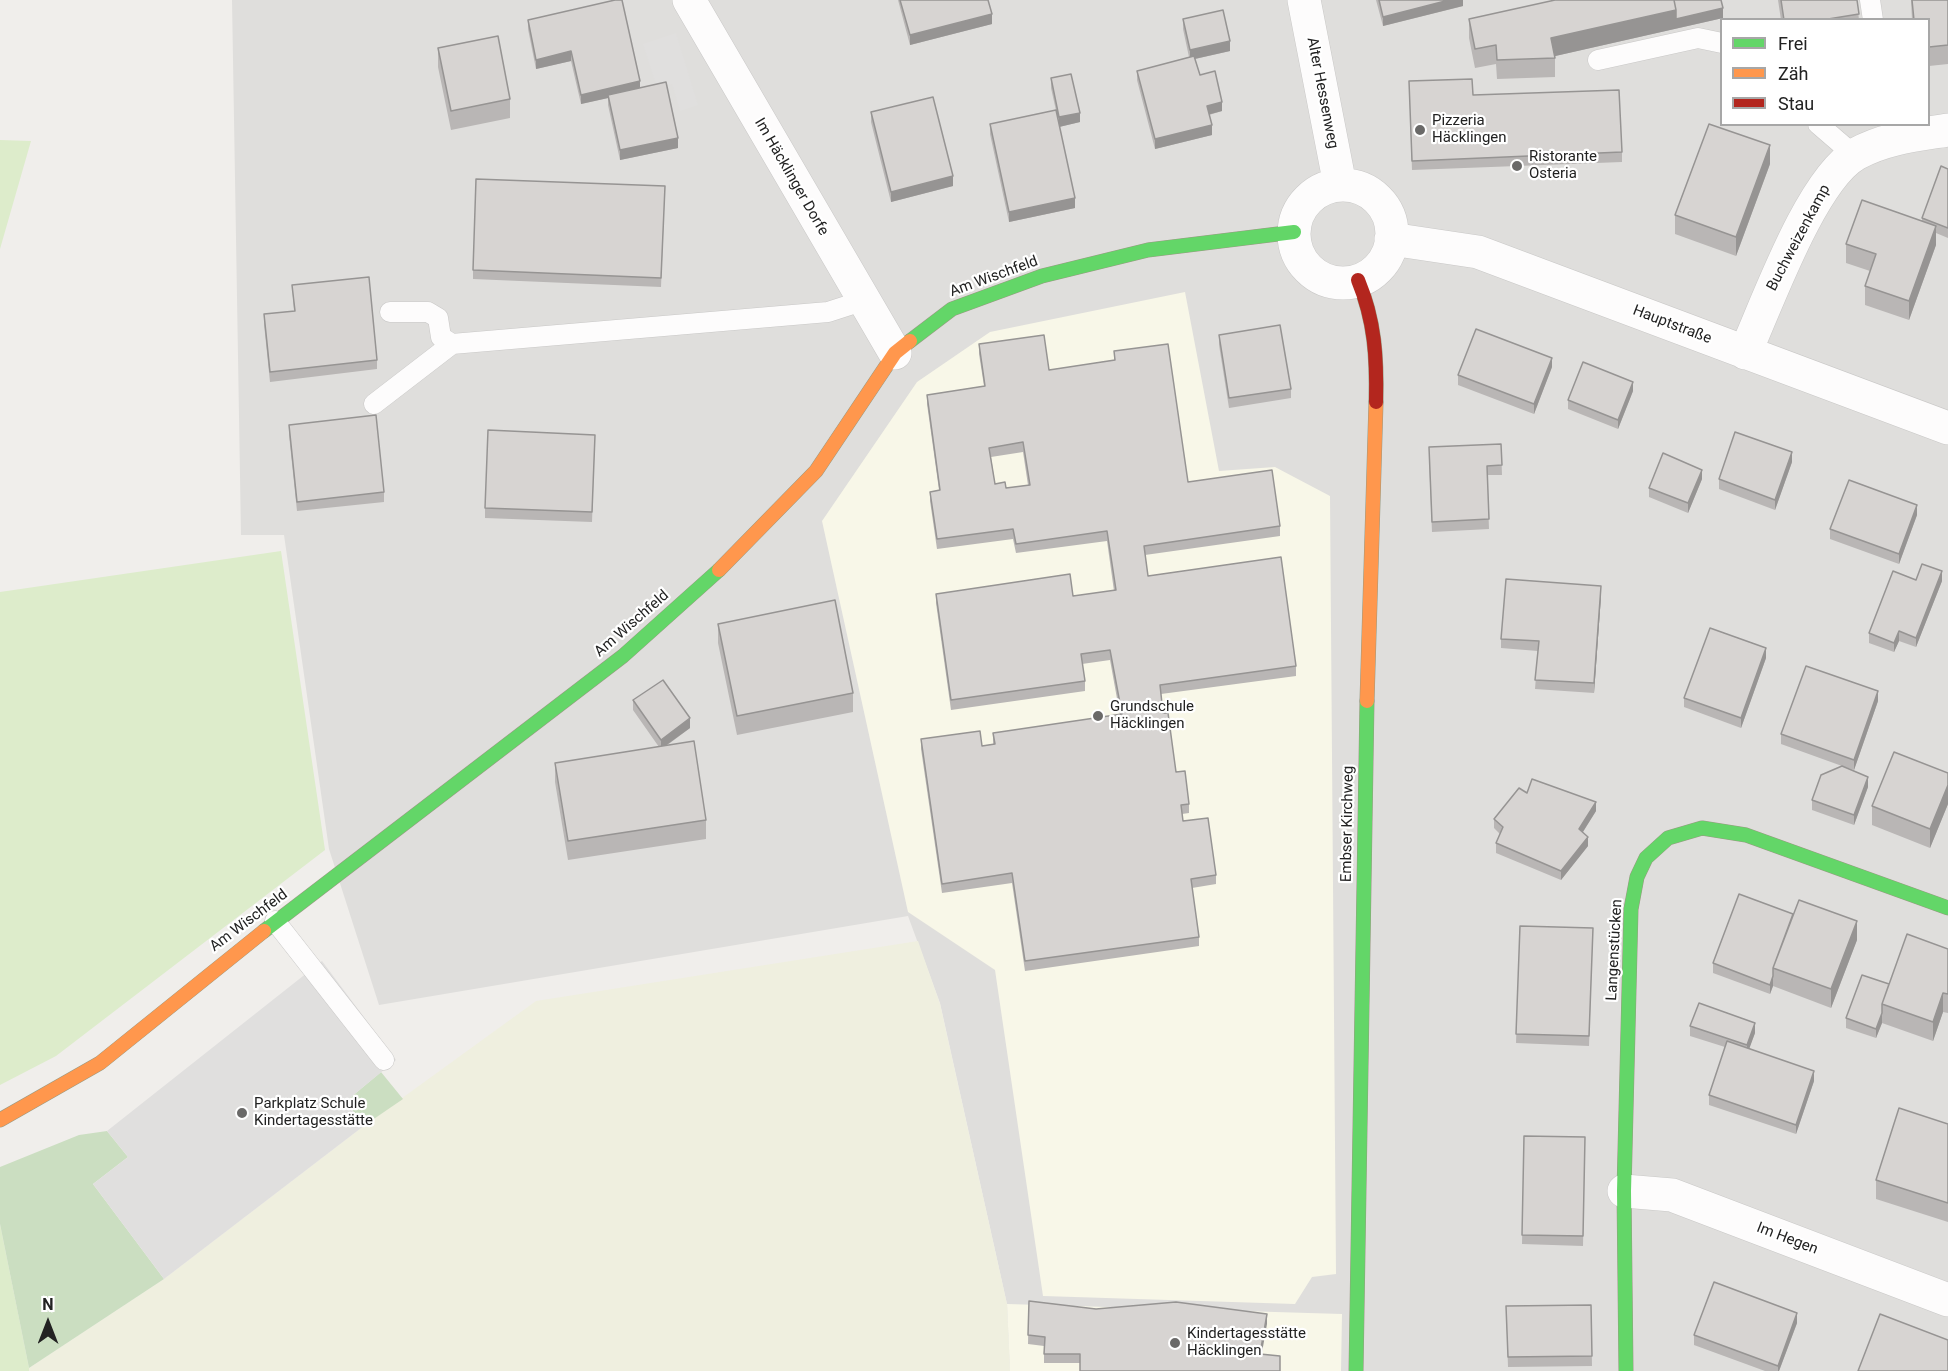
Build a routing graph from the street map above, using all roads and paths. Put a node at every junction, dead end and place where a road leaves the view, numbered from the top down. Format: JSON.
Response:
{"nodes":[{"id":1,"x":689,"y":0,"type":"edge"},
{"id":2,"x":1304,"y":0,"type":"edge"},
{"id":3,"x":1870,"y":0,"type":"edge"},
{"id":4,"x":1873,"y":18,"type":"edge"},
{"id":5,"x":1720,"y":43,"type":"edge"},
{"id":6,"x":1598,"y":60,"type":"dead end"},
{"id":7,"x":1820,"y":126,"type":"edge"},
{"id":8,"x":1948,"y":130,"type":"edge"},
{"id":9,"x":1890,"y":132,"type":"edge"},
{"id":10,"x":1854,"y":155,"type":"junction"},
{"id":11,"x":1340,"y":185,"type":"junction"},
{"id":12,"x":1294,"y":232,"type":"junction"},
{"id":13,"x":1391,"y":239,"type":"junction"},
{"id":14,"x":1358,"y":280,"type":"junction"},
{"id":15,"x":862,"y":301,"type":"junction"},
{"id":16,"x":390,"y":312,"type":"dead end"},
{"id":17,"x":452,"y":344,"type":"junction"},
{"id":18,"x":1745,"y":352,"type":"junction"},
{"id":19,"x":895,"y":353,"type":"junction"},
{"id":20,"x":374,"y":404,"type":"dead end"},
{"id":21,"x":1948,"y":428,"type":"edge"},
{"id":22,"x":1948,"y":908,"type":"edge"},
{"id":23,"x":275,"y":921,"type":"junction"},
{"id":24,"x":384,"y":1060,"type":"dead end"},
{"id":25,"x":0,"y":1120,"type":"edge"},
{"id":26,"x":1624,"y":1191,"type":"junction"},
{"id":27,"x":1948,"y":1300,"type":"edge"},
{"id":28,"x":1356,"y":1371,"type":"edge"},
{"id":29,"x":1626,"y":1371,"type":"edge"}],
"edges":[{"from":1,"to":15,"type":"street","name":"Im Häcklinger Dorfe"},
{"from":2,"to":11,"type":"street","name":"Alter Hessenweg"},
{"from":3,"to":4,"type":"lane"},
{"from":5,"to":6,"type":"lane"},
{"from":7,"to":10,"type":"lane"},
{"from":8,"to":9,"type":"street","name":"Buchweizenkamp"},
{"from":9,"to":10,"type":"street","name":"Buchweizenkamp"},
{"from":10,"to":18,"type":"street","name":"Buchweizenkamp"},
{"from":11,"to":12,"type":"street"},
{"from":11,"to":13,"type":"street"},
{"from":12,"to":14,"type":"street"},
{"from":12,"to":19,"type":"street","name":"Am Wischfeld"},
{"from":13,"to":14,"type":"street"},
{"from":13,"to":18,"type":"street","name":"Hauptstraße"},
{"from":14,"to":28,"type":"street","name":"Embser Kirchweg"},
{"from":15,"to":17,"type":"lane"},
{"from":15,"to":19,"type":"street","name":"Im Häcklinger Dorfe"},
{"from":16,"to":17,"type":"lane"},
{"from":17,"to":20,"type":"lane"},
{"from":18,"to":21,"type":"street","name":"Hauptstraße"},
{"from":19,"to":23,"type":"street","name":"Am Wischfeld"},
{"from":22,"to":26,"type":"street","name":"Langenstücken"},
{"from":23,"to":24,"type":"lane"},
{"from":23,"to":25,"type":"street","name":"Am Wischfeld"},
{"from":26,"to":27,"type":"street","name":"Im Hegen"},
{"from":26,"to":29,"type":"street","name":"Langenstücken"}]}
